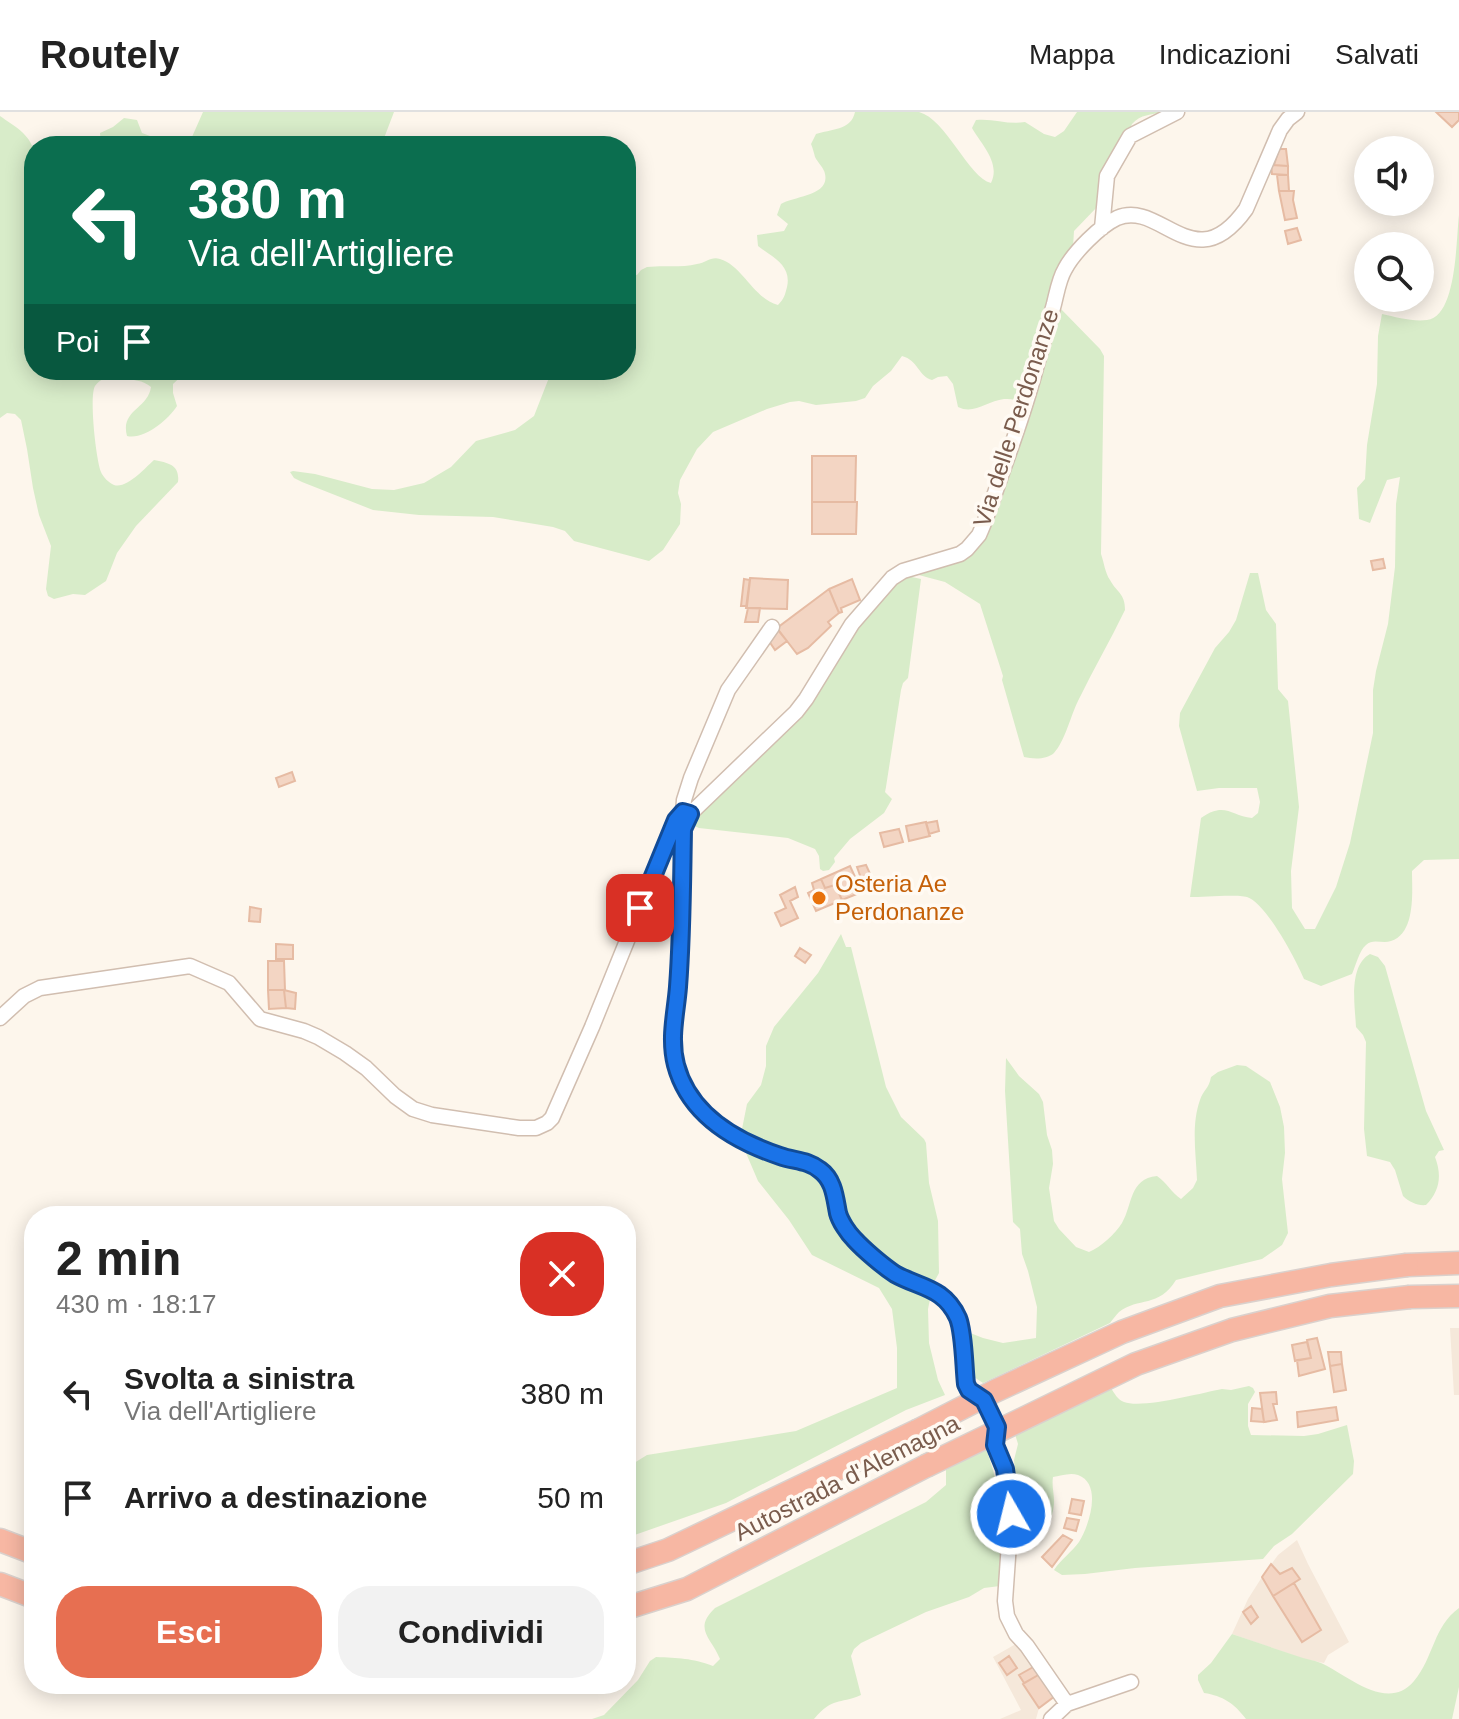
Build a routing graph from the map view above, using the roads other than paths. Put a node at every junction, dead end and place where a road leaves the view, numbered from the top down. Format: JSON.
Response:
{"nodes":[{"id":1,"x":1177,"y":112,"type":"edge"},
{"id":2,"x":1297,"y":112,"type":"edge"},
{"id":3,"x":1102,"y":228,"type":"junction"},
{"id":4,"x":772,"y":627,"type":"dead end"},
{"id":5,"x":686,"y":813,"type":"junction"},
{"id":6,"x":0,"y":1018,"type":"edge"},
{"id":7,"x":1459,"y":1263,"type":"edge"},
{"id":8,"x":1459,"y":1296,"type":"edge"},
{"id":9,"x":0,"y":1540,"type":"edge"},
{"id":10,"x":24,"y":1549,"type":"edge"},
{"id":11,"x":636,"y":1561,"type":"edge"},
{"id":12,"x":0,"y":1584,"type":"edge"},
{"id":13,"x":24,"y":1593,"type":"edge"},
{"id":14,"x":636,"y":1605,"type":"edge"},
{"id":15,"x":1131,"y":1682,"type":"dead end"},
{"id":16,"x":1067,"y":1704,"type":"junction"},
{"id":17,"x":1051,"y":1719,"type":"edge"}],
"edges":[{"from":1,"to":3,"type":"street"},
{"from":2,"to":3,"type":"street","name":"Via delle Perdonanze"},
{"from":3,"to":5,"type":"street","name":"Via delle Perdonanze"},
{"from":4,"to":5,"type":"street"},
{"from":5,"to":6,"type":"street"},
{"from":5,"to":16,"type":"street"},
{"from":7,"to":11,"type":"highway","name":"Autostrada d'Alemagna","bridge":true},
{"from":8,"to":14,"type":"highway","name":"Autostrada d'Alemagna","bridge":true},
{"from":9,"to":10,"type":"highway"},
{"from":12,"to":13,"type":"highway"},
{"from":15,"to":16,"type":"street"},
{"from":16,"to":17,"type":"street"}]}
